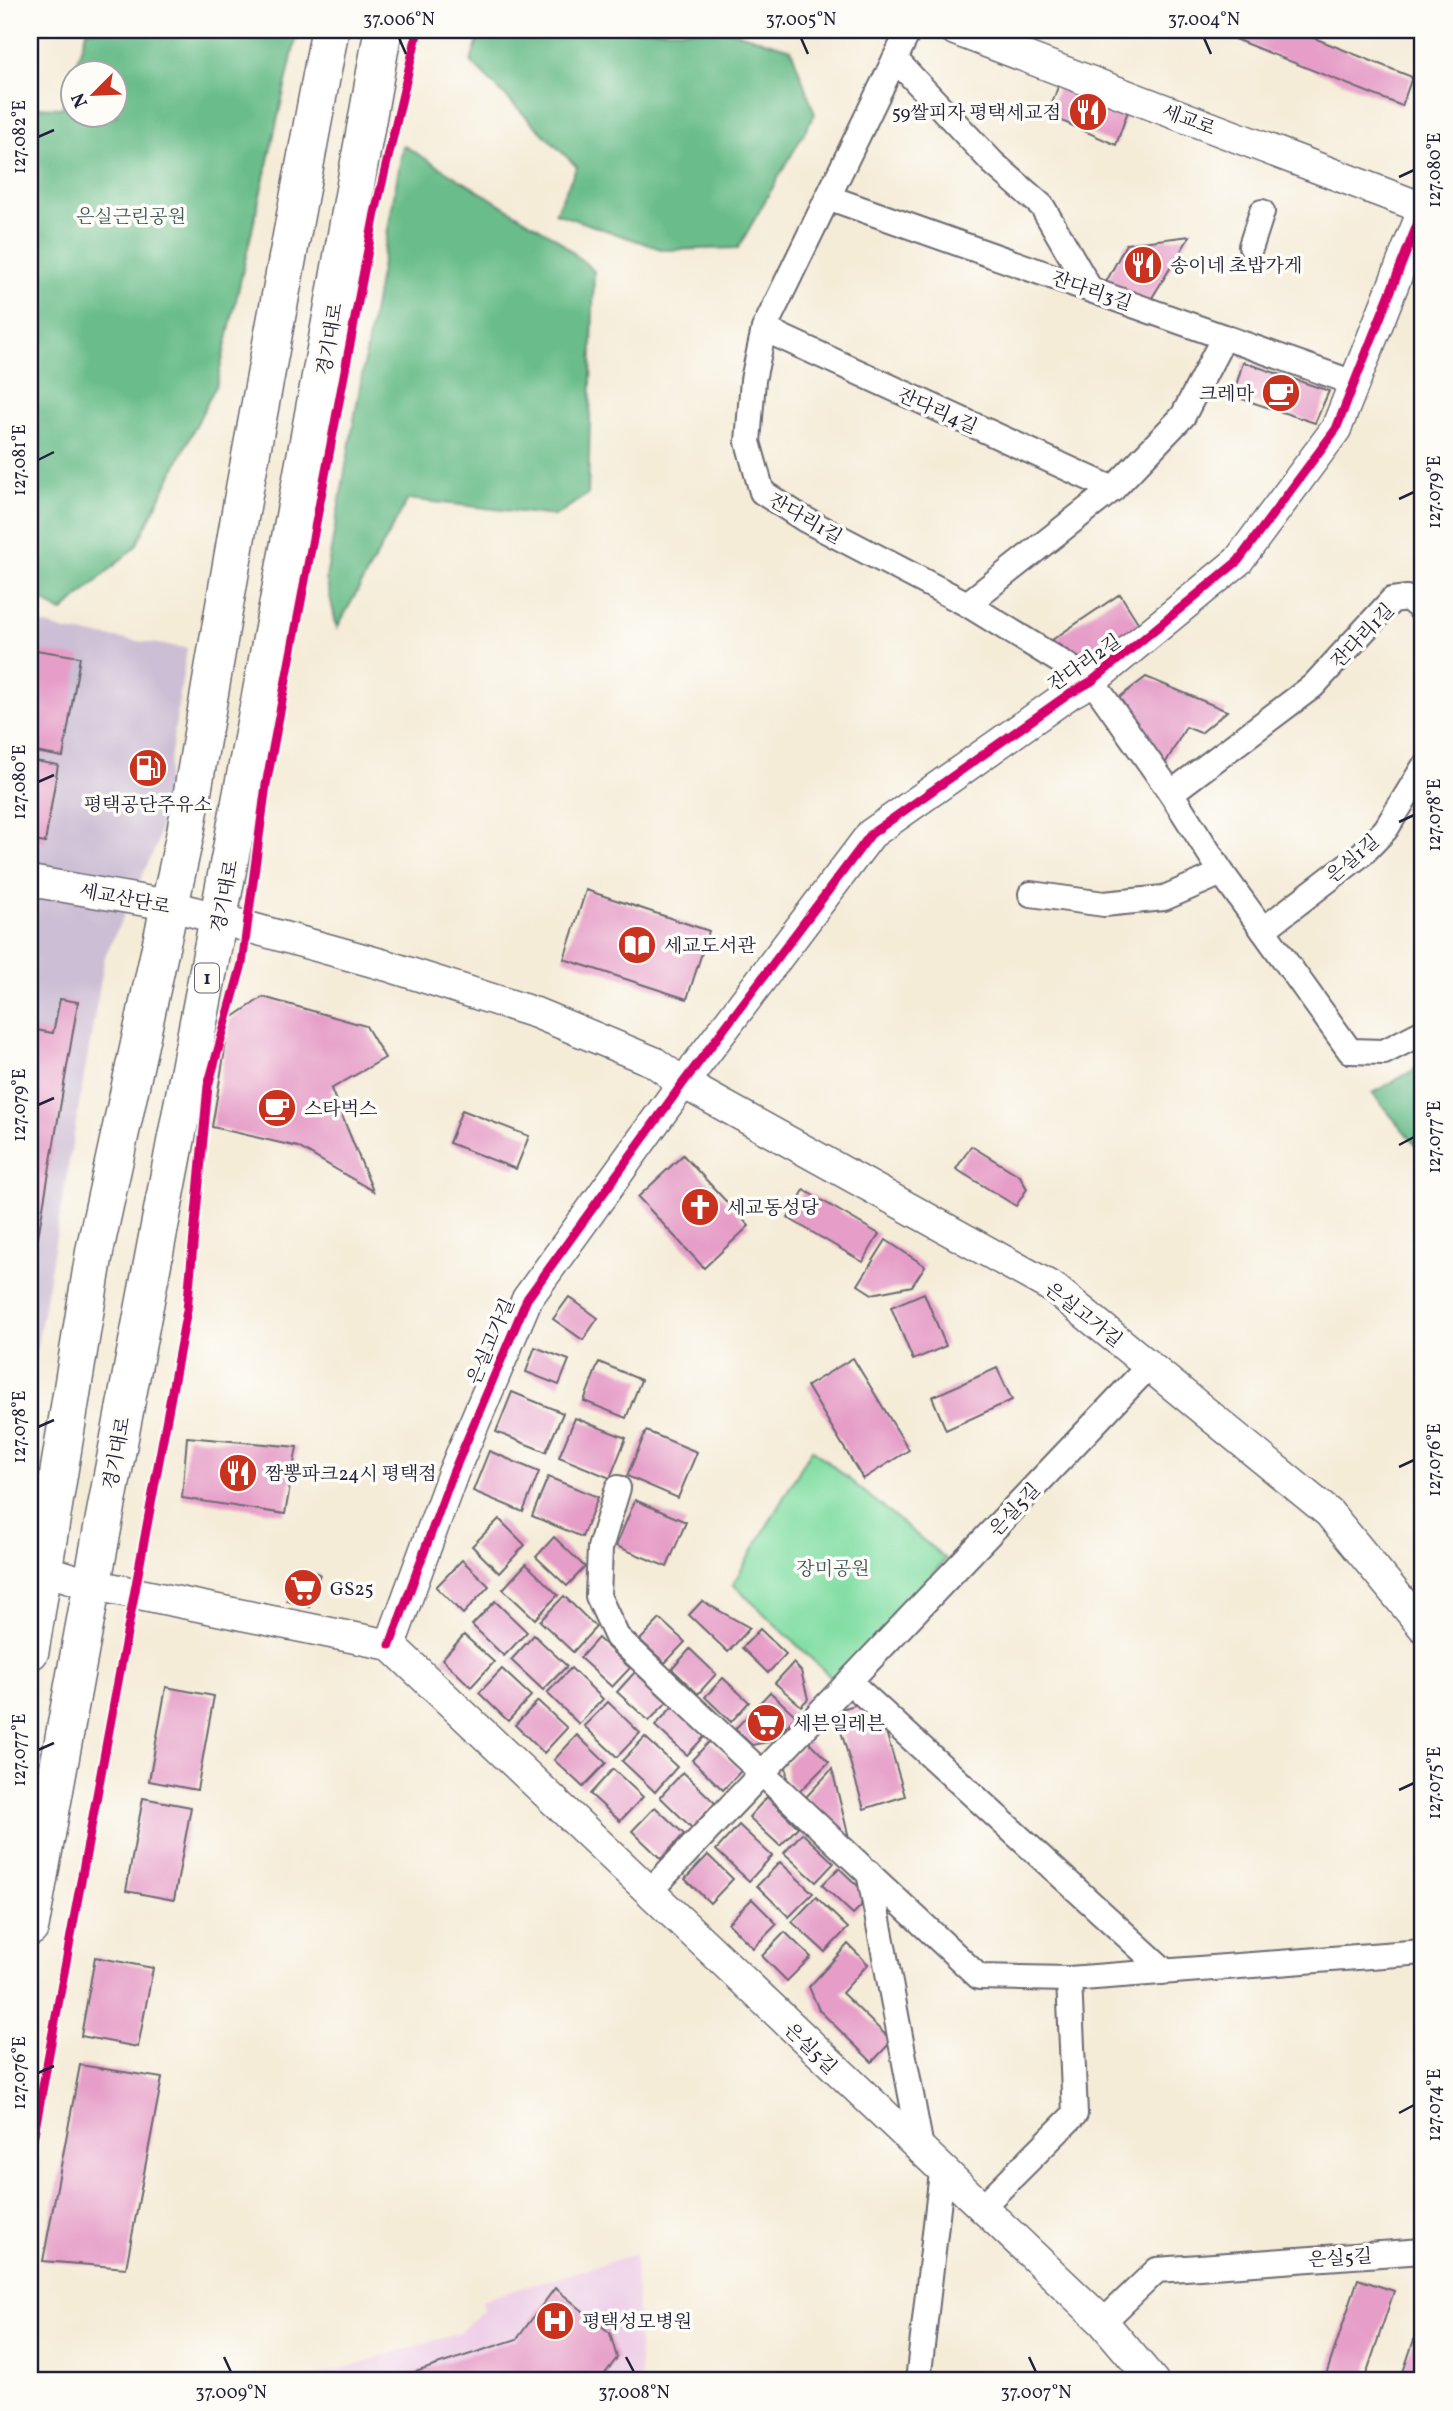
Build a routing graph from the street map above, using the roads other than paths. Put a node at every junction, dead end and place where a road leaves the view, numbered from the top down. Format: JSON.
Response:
{"nodes":[{"id":1,"x":330,"y":30,"type":"edge"},
{"id":2,"x":383,"y":30,"type":"edge"},
{"id":3,"x":909,"y":30,"type":"edge"},
{"id":4,"x":955,"y":30,"type":"edge"},
{"id":5,"x":895,"y":59,"type":"junction"},
{"id":6,"x":830,"y":198,"type":"junction"},
{"id":7,"x":1423,"y":209,"type":"edge"},
{"id":8,"x":1262,"y":212,"type":"dead end"},
{"id":9,"x":1251,"y":246,"type":"dead end"},
{"id":10,"x":1090,"y":289,"type":"junction"},
{"id":11,"x":764,"y":329,"type":"junction"},
{"id":12,"x":1224,"y":337,"type":"junction"},
{"id":13,"x":1354,"y":383,"type":"junction"},
{"id":14,"x":1112,"y":489,"type":"junction"},
{"id":15,"x":967,"y":604,"type":"junction"},
{"id":16,"x":1423,"y":611,"type":"edge"},
{"id":17,"x":1093,"y":681,"type":"junction"},
{"id":18,"x":1423,"y":768,"type":"edge"},
{"id":19,"x":1171,"y":793,"type":"junction"},
{"id":20,"x":1222,"y":873,"type":"junction"},
{"id":21,"x":30,"y":881,"type":"edge"},
{"id":22,"x":1031,"y":894,"type":"dead end"},
{"id":23,"x":169,"y":905,"type":"junction"},
{"id":24,"x":220,"y":919,"type":"junction"},
{"id":25,"x":1263,"y":930,"type":"junction"},
{"id":26,"x":1423,"y":1032,"type":"edge"},
{"id":27,"x":683,"y":1083,"type":"junction"},
{"id":28,"x":1149,"y":1366,"type":"junction"},
{"id":29,"x":618,"y":1488,"type":"dead end"},
{"id":30,"x":37,"y":1568,"type":"edge"},
{"id":31,"x":90,"y":1584,"type":"junction"},
{"id":32,"x":1423,"y":1627,"type":"edge"},
{"id":33,"x":390,"y":1645,"type":"junction"},
{"id":34,"x":30,"y":1651,"type":"edge"},
{"id":35,"x":850,"y":1682,"type":"junction"},
{"id":36,"x":764,"y":1773,"type":"junction"},
{"id":37,"x":869,"y":1872,"type":"junction"},
{"id":38,"x":649,"y":1892,"type":"junction"},
{"id":39,"x":30,"y":1927,"type":"edge"},
{"id":40,"x":1423,"y":1952,"type":"edge"},
{"id":41,"x":1165,"y":1972,"type":"junction"},
{"id":42,"x":1069,"y":1979,"type":"junction"},
{"id":43,"x":932,"y":2163,"type":"junction"},
{"id":44,"x":980,"y":2209,"type":"junction"},
{"id":45,"x":1423,"y":2251,"type":"edge"},
{"id":46,"x":1103,"y":2322,"type":"junction"},
{"id":47,"x":918,"y":2381,"type":"edge"},
{"id":48,"x":1153,"y":2381,"type":"edge"}],
"edges":[{"from":1,"to":23,"type":"main road"},
{"from":2,"to":24,"type":"main road","name":"경기대로","number":"1"},
{"from":3,"to":5,"type":"street","name":"잔다리1길"},
{"from":4,"to":7,"type":"street","name":"세교로"},
{"from":5,"to":6,"type":"street","name":"잔다리1길"},
{"from":5,"to":10,"type":"street"},
{"from":6,"to":10,"type":"street","name":"잔다리3길"},
{"from":6,"to":11,"type":"street","name":"잔다리1길"},
{"from":7,"to":13,"type":"street","name":"잔다리2길"},
{"from":8,"to":9,"type":"street"},
{"from":10,"to":12,"type":"street","name":"잔다리3길"},
{"from":11,"to":14,"type":"street","name":"잔다리4길"},
{"from":11,"to":15,"type":"street","name":"잔다리1길"},
{"from":12,"to":13,"type":"street","name":"잔다리3길"},
{"from":12,"to":14,"type":"street"},
{"from":13,"to":17,"type":"street","name":"잔다리2길"},
{"from":14,"to":15,"type":"street"},
{"from":15,"to":17,"type":"street","name":"잔다리1길"},
{"from":16,"to":19,"type":"street","name":"잔다리1길"},
{"from":17,"to":19,"type":"street","name":"잔다리1길"},
{"from":17,"to":27,"type":"street","name":"잔다리2길"},
{"from":18,"to":25,"type":"street","name":"은실1길"},
{"from":19,"to":20,"type":"street","name":"잔다리1길"},
{"from":20,"to":22,"type":"street"},
{"from":20,"to":25,"type":"street"},
{"from":21,"to":23,"type":"street","name":"세교산단로"},
{"from":23,"to":24,"type":"street","name":"세교산단로"},
{"from":23,"to":30,"type":"main road"},
{"from":24,"to":27,"type":"street","name":"은실고가길"},
{"from":24,"to":31,"type":"main road","name":"경기대로","number":"1"},
{"from":25,"to":26,"type":"street"},
{"from":27,"to":28,"type":"street","name":"은실고가길"},
{"from":27,"to":33,"type":"street","name":"은실고가길"},
{"from":28,"to":32,"type":"street","name":"은실고가길"},
{"from":28,"to":35,"type":"street","name":"은실5길"},
{"from":29,"to":36,"type":"street"},
{"from":30,"to":31,"type":"street"},
{"from":30,"to":34,"type":"main road"},
{"from":31,"to":33,"type":"street"},
{"from":31,"to":39,"type":"main road","name":"경기대로","number":"1"},
{"from":33,"to":38,"type":"street"},
{"from":35,"to":36,"type":"street","name":"은실5길"},
{"from":35,"to":41,"type":"street"},
{"from":36,"to":37,"type":"street"},
{"from":36,"to":38,"type":"street","name":"은실5길"},
{"from":37,"to":42,"type":"street"},
{"from":37,"to":43,"type":"street"},
{"from":38,"to":43,"type":"street","name":"은실5길"},
{"from":40,"to":41,"type":"street"},
{"from":41,"to":42,"type":"street"},
{"from":42,"to":44,"type":"street"},
{"from":43,"to":44,"type":"street","name":"은실5길"},
{"from":43,"to":47,"type":"street"},
{"from":44,"to":46,"type":"street","name":"은실5길"},
{"from":45,"to":46,"type":"street","name":"은실5길"},
{"from":46,"to":48,"type":"street"}]}
